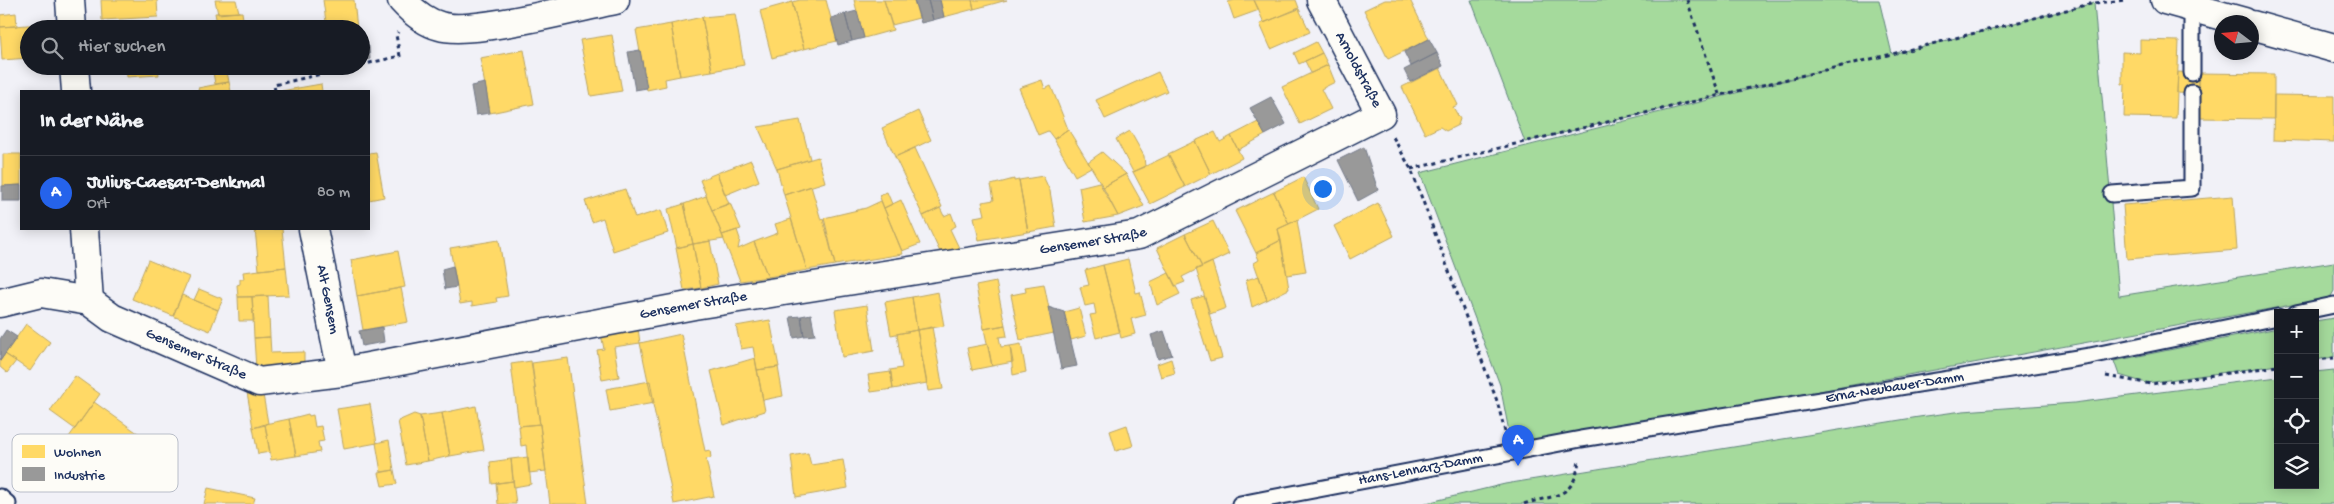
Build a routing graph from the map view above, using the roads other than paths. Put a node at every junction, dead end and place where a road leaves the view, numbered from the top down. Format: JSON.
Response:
{"nodes":[{"id":1,"x":70,"y":0,"type":"edge"},
{"id":2,"x":615,"y":0,"type":"edge"},
{"id":3,"x":1321,"y":0,"type":"edge"},
{"id":4,"x":2165,"y":0,"type":"edge"},
{"id":5,"x":408,"y":6,"type":"edge"},
{"id":6,"x":2192,"y":8,"type":"junction"},
{"id":7,"x":2218,"y":15,"type":"edge"},
{"id":8,"x":71,"y":20,"type":"edge"},
{"id":9,"x":2259,"y":27,"type":"edge"},
{"id":10,"x":2334,"y":48,"type":"edge"},
{"id":11,"x":2192,"y":72,"type":"dead end"},
{"id":12,"x":75,"y":75,"type":"edge"},
{"id":13,"x":76,"y":90,"type":"edge"},
{"id":14,"x":2192,"y":94,"type":"dead end"},
{"id":15,"x":1381,"y":114,"type":"joint"},
{"id":16,"x":2112,"y":194,"type":"dead end"},
{"id":17,"x":84,"y":230,"type":"edge"},
{"id":18,"x":313,"y":230,"type":"edge"},
{"id":19,"x":89,"y":301,"type":"junction"},
{"id":20,"x":0,"y":303,"type":"edge"},
{"id":21,"x":2334,"y":305,"type":"edge"},
{"id":22,"x":2315,"y":309,"type":"edge"},
{"id":23,"x":2274,"y":317,"type":"edge"},
{"id":24,"x":342,"y":372,"type":"junction"},
{"id":25,"x":1511,"y":452,"type":"joint"},
{"id":26,"x":0,"y":497,"type":"edge"},
{"id":27,"x":8,"y":504,"type":"edge"},
{"id":28,"x":1240,"y":504,"type":"edge"}],
"edges":[{"from":1,"to":8,"type":"street"},
{"from":2,"to":5,"type":"street"},
{"from":3,"to":15,"type":"street","name":"Arnoldstraße"},
{"from":4,"to":6,"type":"street"},
{"from":6,"to":7,"type":"street"},
{"from":6,"to":11,"type":"lane"},
{"from":9,"to":10,"type":"street"},
{"from":12,"to":13,"type":"street"},
{"from":14,"to":16,"type":"lane"},
{"from":15,"to":24,"type":"street","name":"Gensemer Straße"},
{"from":17,"to":19,"type":"street"},
{"from":18,"to":24,"type":"street","name":"Alt Gensem"},
{"from":19,"to":20,"type":"street","name":"Gensemer Straße"},
{"from":19,"to":24,"type":"street","name":"Gensemer Straße"},
{"from":21,"to":22,"type":"lane"},
{"from":23,"to":25,"type":"lane","name":"Erna-Neubauer-Damm"},
{"from":25,"to":28,"type":"lane","name":"Hans-Lennarz-Damm"},
{"from":26,"to":27,"type":"lane"}]}
